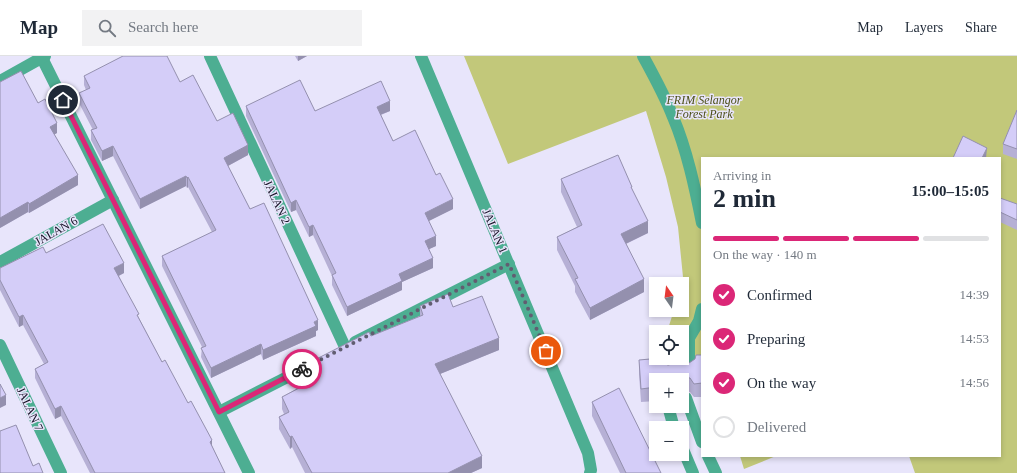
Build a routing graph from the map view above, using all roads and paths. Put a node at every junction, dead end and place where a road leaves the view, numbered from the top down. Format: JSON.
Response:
{"nodes":[{"id":1,"x":210,"y":56,"type":"edge"},
{"id":2,"x":421,"y":56,"type":"edge"},
{"id":3,"x":643,"y":56,"type":"edge"},
{"id":4,"x":44,"y":57,"type":"edge"},
{"id":5,"x":0,"y":81,"type":"edge"},
{"id":6,"x":113,"y":200,"type":"junction"},
{"id":7,"x":701,"y":219,"type":"edge"},
{"id":8,"x":0,"y":262,"type":"edge"},
{"id":9,"x":509,"y":264,"type":"junction"},
{"id":10,"x":701,"y":313,"type":"edge"},
{"id":11,"x":689,"y":339,"type":"edge"},
{"id":12,"x":0,"y":345,"type":"edge"},
{"id":13,"x":345,"y":347,"type":"junction"},
{"id":14,"x":334,"y":353,"type":"edge"},
{"id":15,"x":316,"y":362,"type":"edge"},
{"id":16,"x":689,"y":365,"type":"edge"},
{"id":17,"x":689,"y":370,"type":"edge"},
{"id":18,"x":689,"y":406,"type":"edge"},
{"id":19,"x":219,"y":412,"type":"junction"},
{"id":20,"x":701,"y":439,"type":"edge"},
{"id":21,"x":708,"y":457,"type":"edge"},
{"id":22,"x":688,"y":461,"type":"edge"},
{"id":23,"x":61,"y":473,"type":"edge"},
{"id":24,"x":249,"y":473,"type":"edge"},
{"id":25,"x":590,"y":473,"type":"edge"},
{"id":26,"x":693,"y":473,"type":"edge"},
{"id":27,"x":716,"y":473,"type":"edge"}],
"edges":[{"from":1,"to":13,"type":"street","name":"JALAN 2"},
{"from":2,"to":9,"type":"street","name":"JALAN 1"},
{"from":3,"to":7,"type":"street"},
{"from":4,"to":5,"type":"street"},
{"from":4,"to":6,"type":"street"},
{"from":6,"to":8,"type":"street","name":"JALAN 6"},
{"from":6,"to":19,"type":"street"},
{"from":9,"to":13,"type":"street"},
{"from":9,"to":25,"type":"street","name":"JALAN 1"},
{"from":10,"to":11,"type":"street"},
{"from":12,"to":23,"type":"street","name":"JALAN 7"},
{"from":13,"to":14,"type":"street"},
{"from":15,"to":19,"type":"street"},
{"from":16,"to":17,"type":"street"},
{"from":18,"to":20,"type":"street"},
{"from":19,"to":24,"type":"street"},
{"from":21,"to":27,"type":"street"},
{"from":22,"to":26,"type":"street"}]}
